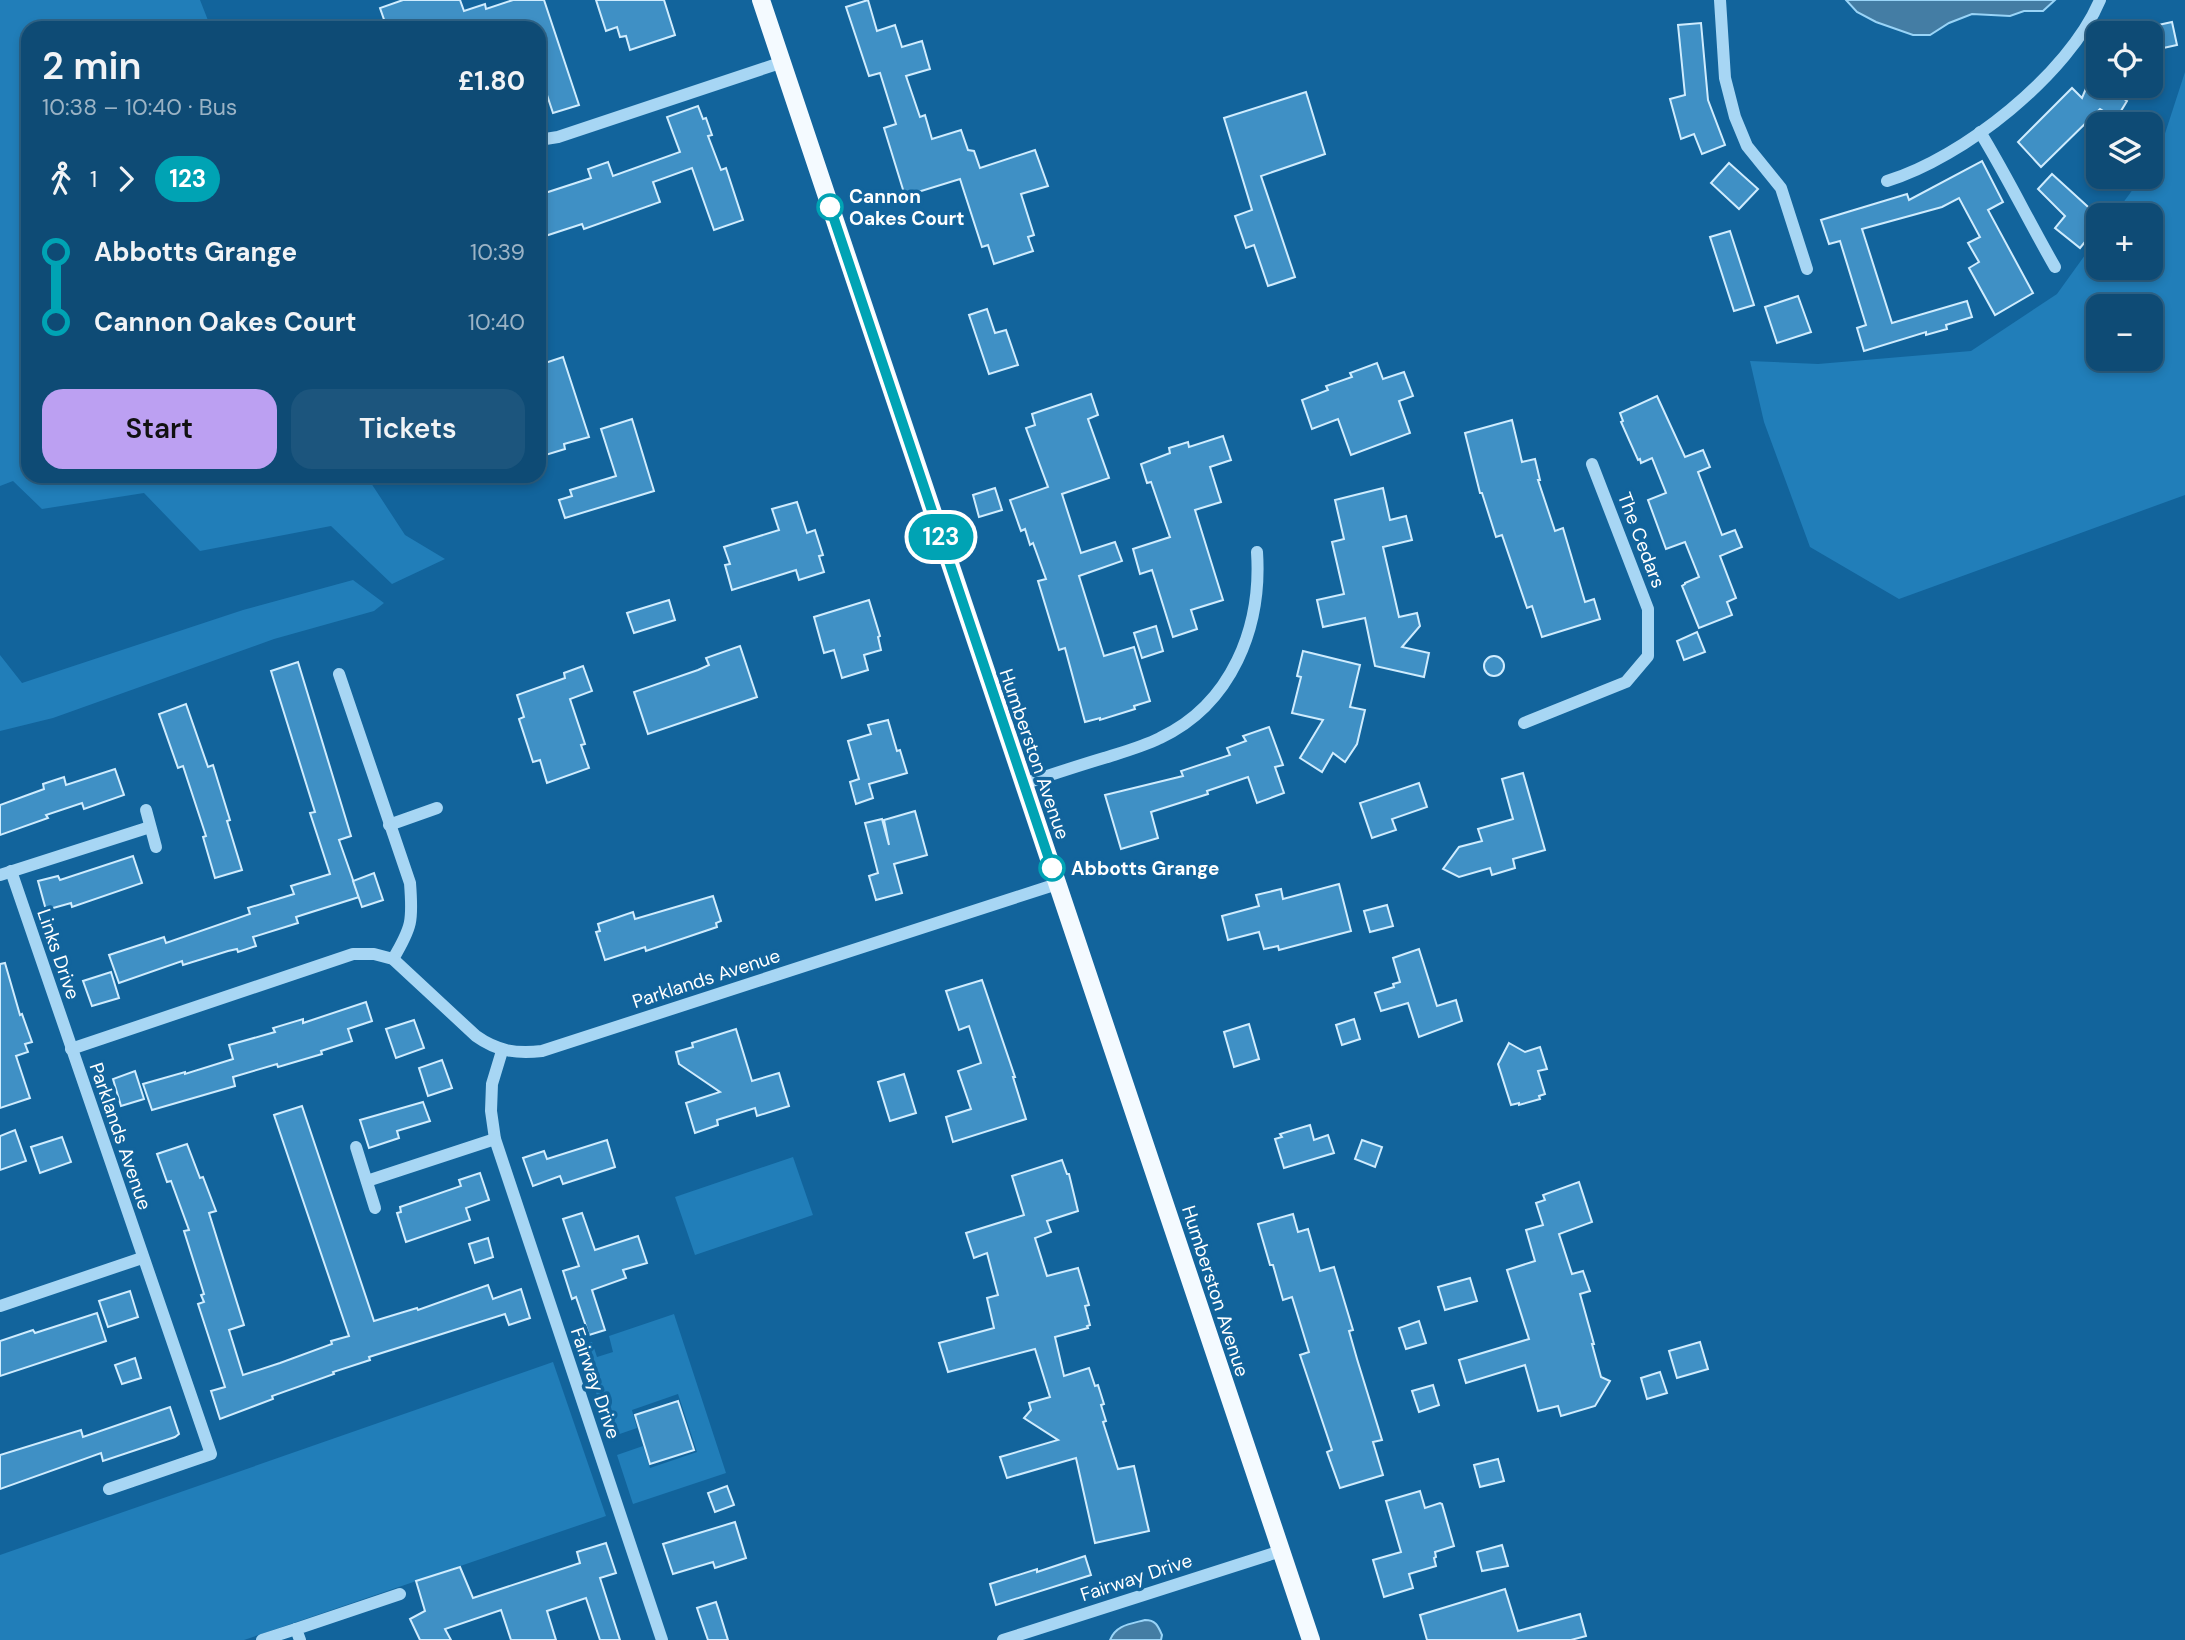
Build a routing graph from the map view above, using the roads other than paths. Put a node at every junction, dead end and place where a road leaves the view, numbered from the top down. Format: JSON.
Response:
{"nodes":[{"id":1,"x":761,"y":0,"type":"edge"},
{"id":2,"x":1720,"y":0,"type":"edge"},
{"id":3,"x":2100,"y":0,"type":"edge"},
{"id":4,"x":780,"y":63,"type":"junction"},
{"id":5,"x":1980,"y":132,"type":"junction"},
{"id":6,"x":546,"y":139,"type":"edge"},
{"id":7,"x":1887,"y":181,"type":"dead end"},
{"id":8,"x":2055,"y":267,"type":"dead end"},
{"id":9,"x":1807,"y":269,"type":"dead end"},
{"id":10,"x":1591,"y":464,"type":"dead end"},
{"id":11,"x":1257,"y":552,"type":"dead end"},
{"id":12,"x":339,"y":674,"type":"dead end"},
{"id":13,"x":1524,"y":723,"type":"dead end"},
{"id":14,"x":1023,"y":784,"type":"junction"},
{"id":15,"x":438,"y":808,"type":"dead end"},
{"id":16,"x":146,"y":810,"type":"dead end"},
{"id":17,"x":389,"y":825,"type":"junction"},
{"id":18,"x":150,"y":827,"type":"junction"},
{"id":19,"x":156,"y":847,"type":"dead end"},
{"id":20,"x":5,"y":873,"type":"edge"},
{"id":21,"x":1057,"y":884,"type":"junction"},
{"id":22,"x":393,"y":959,"type":"junction"},
{"id":23,"x":71,"y":1049,"type":"junction"},
{"id":24,"x":502,"y":1051,"type":"junction"},
{"id":25,"x":495,"y":1139,"type":"junction"},
{"id":26,"x":356,"y":1146,"type":"dead end"},
{"id":27,"x":367,"y":1181,"type":"junction"},
{"id":28,"x":375,"y":1208,"type":"dead end"},
{"id":29,"x":142,"y":1258,"type":"junction"},
{"id":30,"x":0,"y":1307,"type":"edge"},
{"id":31,"x":109,"y":1489,"type":"dead end"},
{"id":32,"x":1281,"y":1552,"type":"junction"},
{"id":33,"x":400,"y":1594,"type":"dead end"},
{"id":34,"x":298,"y":1634,"type":"edge"},
{"id":35,"x":262,"y":1640,"type":"edge"},
{"id":36,"x":662,"y":1640,"type":"edge"},
{"id":37,"x":1003,"y":1640,"type":"edge"},
{"id":38,"x":1311,"y":1640,"type":"edge"}],
"edges":[{"from":1,"to":4,"type":"main road","name":"Humberston Avenue"},
{"from":2,"to":9,"type":"street"},
{"from":3,"to":5,"type":"street"},
{"from":4,"to":6,"type":"street"},
{"from":4,"to":14,"type":"main road","name":"Humberston Avenue"},
{"from":5,"to":7,"type":"street"},
{"from":5,"to":8,"type":"street"},
{"from":10,"to":13,"type":"street","name":"The Cedars"},
{"from":11,"to":14,"type":"street"},
{"from":12,"to":17,"type":"street"},
{"from":14,"to":21,"type":"main road","name":"Humberston Avenue"},
{"from":15,"to":17,"type":"street"},
{"from":16,"to":18,"type":"street"},
{"from":17,"to":22,"type":"street"},
{"from":18,"to":19,"type":"street"},
{"from":18,"to":20,"type":"street","name":"Links Drive"},
{"from":20,"to":23,"type":"street","name":"Links Drive"},
{"from":21,"to":24,"type":"street","name":"Parklands Avenue"},
{"from":21,"to":32,"type":"main road","name":"Humberston Avenue"},
{"from":22,"to":23,"type":"street","name":"Parklands Avenue"},
{"from":22,"to":24,"type":"street","name":"Parklands Avenue"},
{"from":23,"to":29,"type":"street","name":"Parklands Avenue"},
{"from":24,"to":25,"type":"street","name":"Fairway Drive"},
{"from":25,"to":27,"type":"street"},
{"from":25,"to":36,"type":"street","name":"Fairway Drive"},
{"from":26,"to":27,"type":"street"},
{"from":27,"to":28,"type":"street"},
{"from":29,"to":30,"type":"street"},
{"from":29,"to":31,"type":"street","name":"Parklands Avenue"},
{"from":32,"to":37,"type":"street","name":"Fairway Drive"},
{"from":32,"to":38,"type":"main road","name":"Humberston Avenue"},
{"from":33,"to":34,"type":"street"},
{"from":34,"to":35,"type":"street"}]}
